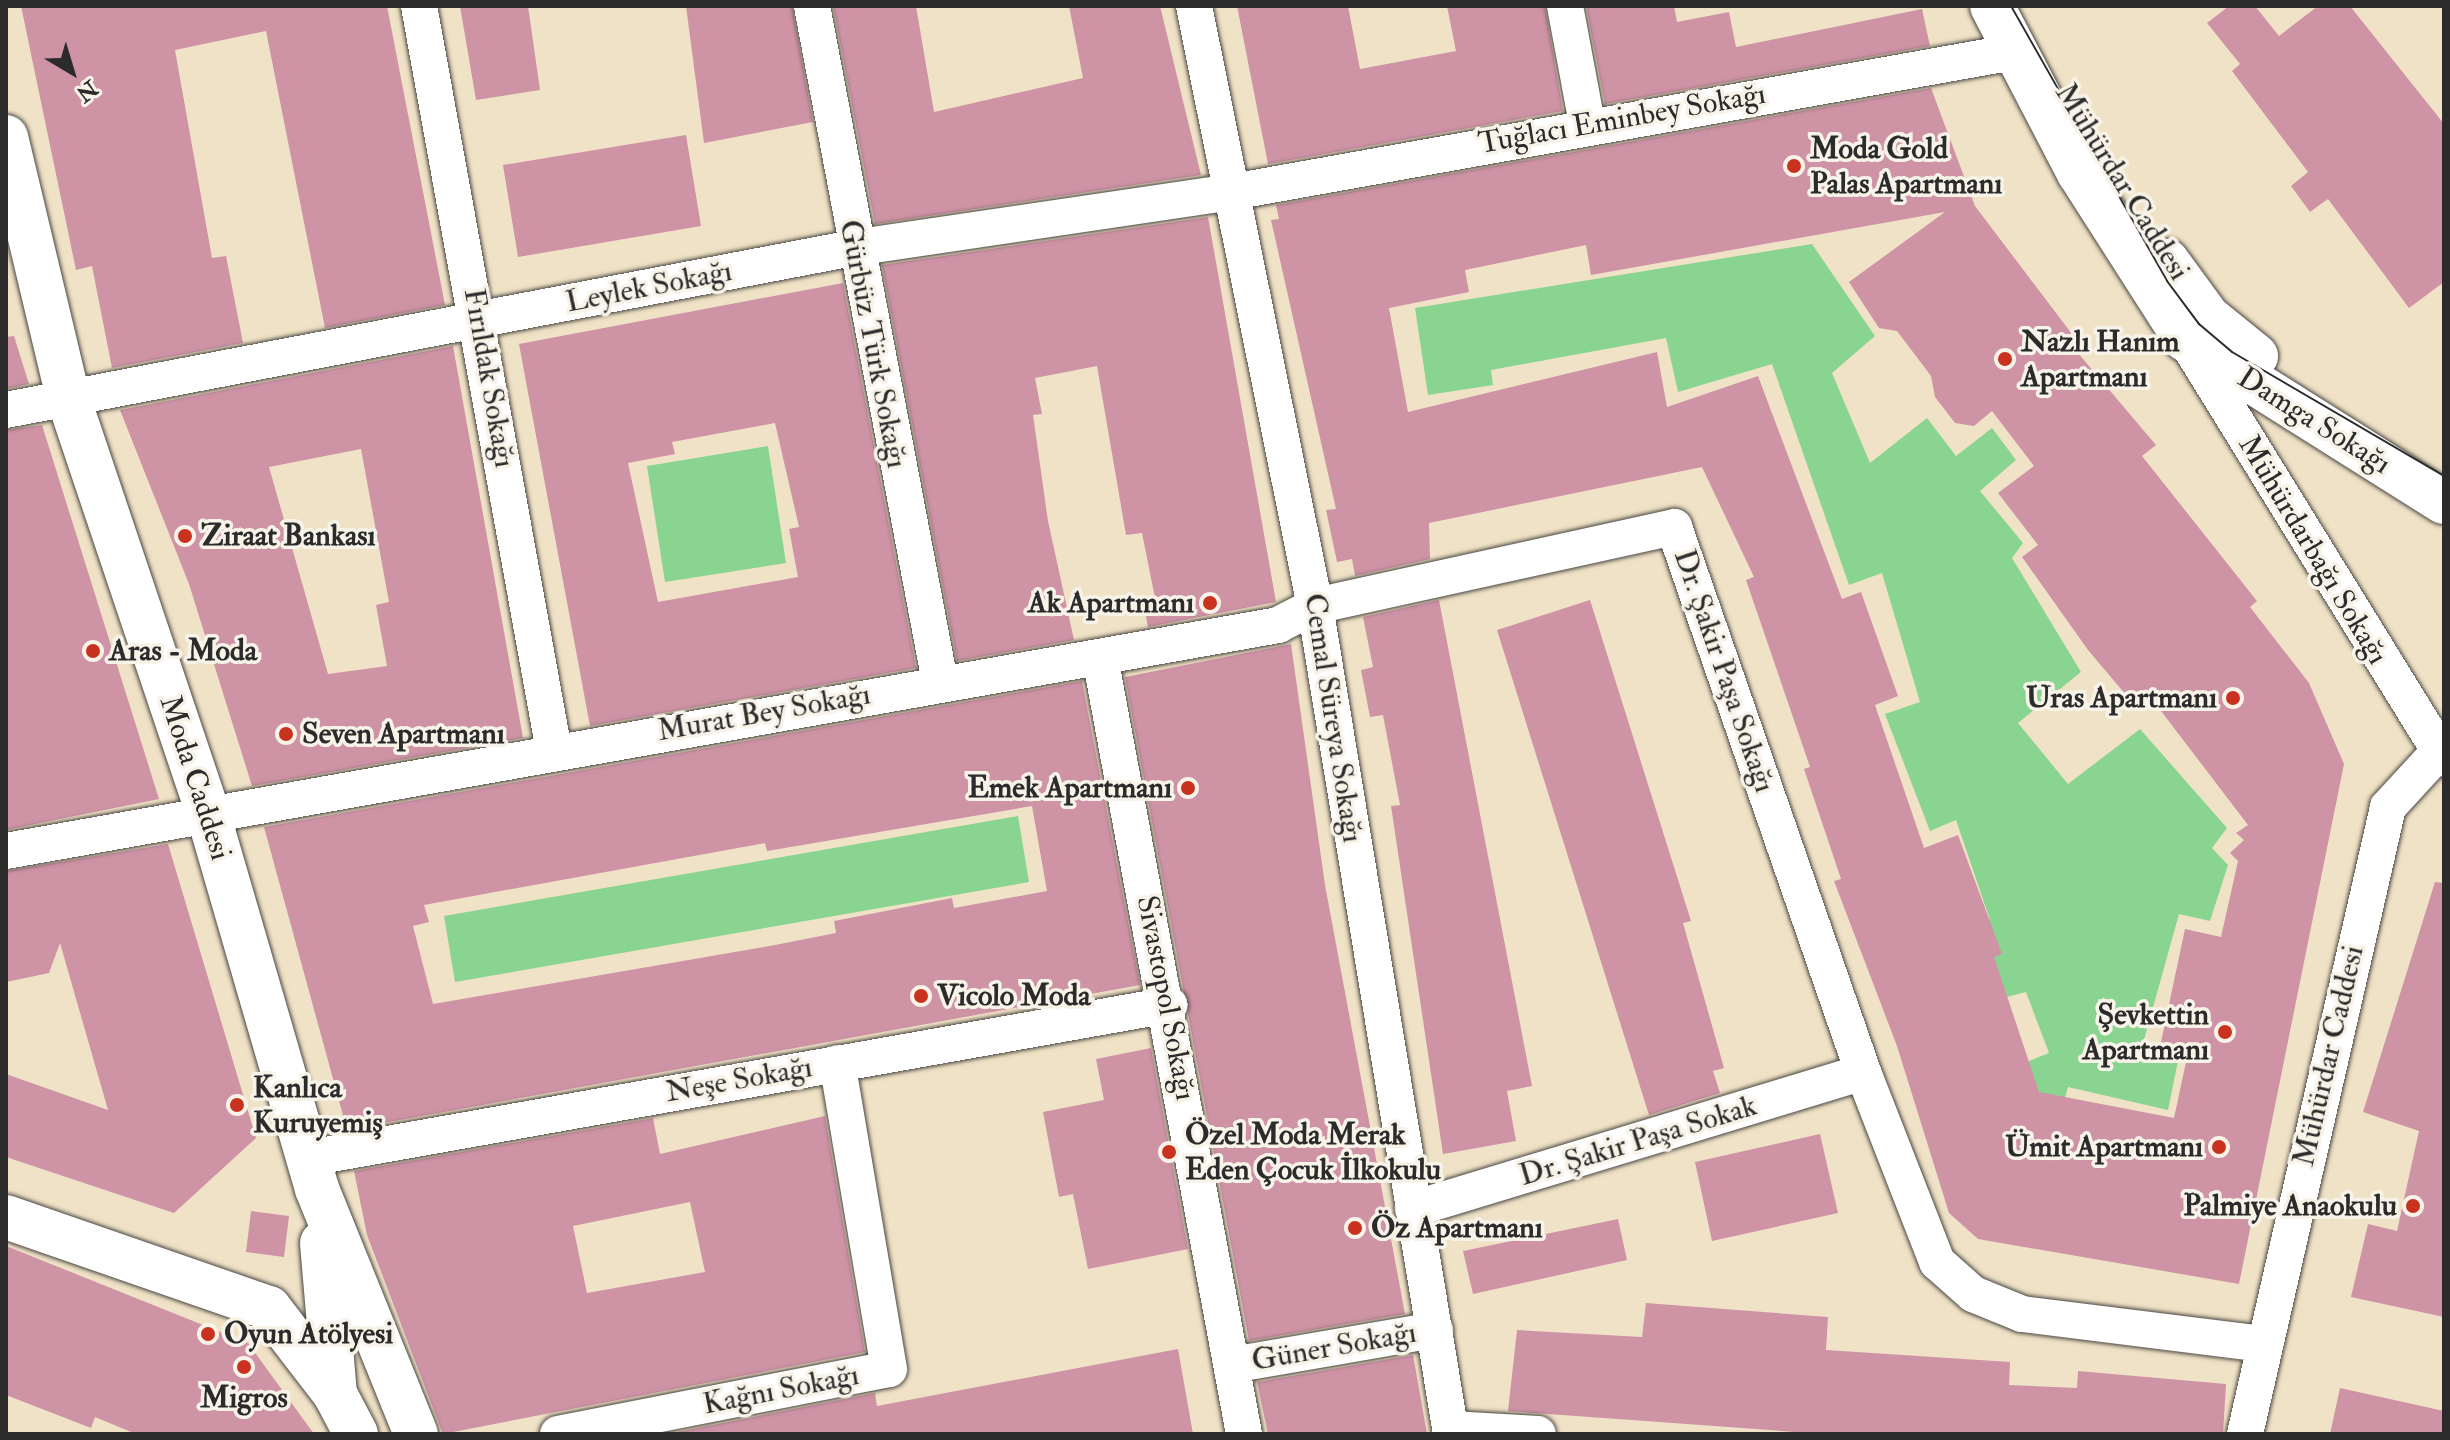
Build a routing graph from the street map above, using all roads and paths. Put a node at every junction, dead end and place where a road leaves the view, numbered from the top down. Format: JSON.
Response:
{"nodes":[{"id":1,"x":419,"y":6,"type":"edge"},
{"id":2,"x":812,"y":6,"type":"edge"},
{"id":3,"x":1194,"y":6,"type":"edge"},
{"id":4,"x":1565,"y":6,"type":"edge"},
{"id":5,"x":1992,"y":6,"type":"edge"},
{"id":6,"x":2021,"y":6,"type":"edge"},
{"id":7,"x":2014,"y":52,"type":"junction"},
{"id":8,"x":1587,"y":124,"type":"junction"},
{"id":9,"x":6,"y":137,"type":"edge"},
{"id":10,"x":1232,"y":192,"type":"junction"},
{"id":11,"x":853,"y":248,"type":"junction"},
{"id":12,"x":479,"y":319,"type":"junction"},
{"id":13,"x":2185,"y":339,"type":"junction"},
{"id":14,"x":2240,"y":346,"type":"joint"},
{"id":15,"x":67,"y":394,"type":"junction"},
{"id":16,"x":6,"y":410,"type":"edge"},
{"id":17,"x":2444,"y":466,"type":"edge"},
{"id":18,"x":2444,"y":502,"type":"edge"},
{"id":19,"x":1315,"y":606,"type":"junction"},
{"id":20,"x":1100,"y":657,"type":"junction"},
{"id":21,"x":940,"y":682,"type":"junction"},
{"id":22,"x":554,"y":751,"type":"junction"},
{"id":23,"x":2442,"y":753,"type":"edge"},
{"id":24,"x":209,"y":817,"type":"junction"},
{"id":25,"x":6,"y":851,"type":"edge"},
{"id":26,"x":1169,"y":1005,"type":"junction"},
{"id":27,"x":837,"y":1063,"type":"junction"},
{"id":28,"x":1863,"y":1072,"type":"junction"},
{"id":29,"x":313,"y":1173,"type":"junction"},
{"id":30,"x":1413,"y":1209,"type":"junction"},
{"id":31,"x":6,"y":1217,"type":"edge"},
{"id":32,"x":1435,"y":1330,"type":"junction"},
{"id":33,"x":2262,"y":1344,"type":"junction"},
{"id":34,"x":1232,"y":1365,"type":"junction"},
{"id":35,"x":335,"y":1394,"type":"junction"},
{"id":36,"x":1451,"y":1431,"type":"edge"},
{"id":37,"x":356,"y":1434,"type":"edge"},
{"id":38,"x":416,"y":1434,"type":"edge"},
{"id":39,"x":558,"y":1434,"type":"edge"},
{"id":40,"x":1244,"y":1434,"type":"edge"},
{"id":41,"x":1538,"y":1434,"type":"edge"},
{"id":42,"x":2245,"y":1434,"type":"edge"}],
"edges":[{"from":1,"to":12,"type":"street","name":"Fırıldak Sokağı"},
{"from":2,"to":11,"type":"street","name":"Gürbüz Türk Sokağı"},
{"from":3,"to":10,"type":"street","name":"Cemal Süreya Sokağı"},
{"from":4,"to":8,"type":"street"},
{"from":5,"to":7,"type":"street","name":"Mühürdar Caddesi"},
{"from":6,"to":14,"type":"street","name":"Mühürdar Caddesi"},
{"from":7,"to":8,"type":"street","name":"Tuğlacı Eminbey Sokağı"},
{"from":7,"to":13,"type":"street","name":"Mühürdar Caddesi"},
{"from":8,"to":10,"type":"street","name":"Tuğlacı Eminbey Sokağı"},
{"from":9,"to":15,"type":"street","name":"Moda Caddesi"},
{"from":10,"to":11,"type":"street","name":"Leylek Sokağı"},
{"from":10,"to":19,"type":"street","name":"Cemal Süreya Sokağı"},
{"from":11,"to":12,"type":"street","name":"Leylek Sokağı"},
{"from":11,"to":21,"type":"street","name":"Gürbüz Türk Sokağı"},
{"from":12,"to":15,"type":"street","name":"Leylek Sokağı"},
{"from":12,"to":22,"type":"street","name":"Fırıldak Sokağı"},
{"from":13,"to":18,"type":"street","name":"Damga Sokağı"},
{"from":13,"to":23,"type":"street","name":"Mühürdarbağı Sokağı"},
{"from":14,"to":17,"type":"street","name":"Damga Sokağı"},
{"from":15,"to":16,"type":"street","name":"Leylek Sokağı"},
{"from":15,"to":24,"type":"street","name":"Moda Caddesi"},
{"from":19,"to":20,"type":"street","name":"Murat Bey Sokağı"},
{"from":19,"to":28,"type":"street","name":"Dr. Şakir Paşa Sokağı"},
{"from":19,"to":30,"type":"street","name":"Cemal Süreya Sokağı"},
{"from":20,"to":21,"type":"street","name":"Murat Bey Sokağı"},
{"from":20,"to":26,"type":"street","name":"Sivastopol Sokağı"},
{"from":21,"to":22,"type":"street","name":"Murat Bey Sokağı"},
{"from":22,"to":24,"type":"street","name":"Murat Bey Sokağı"},
{"from":23,"to":33,"type":"street","name":"Mühürdar Caddesi"},
{"from":24,"to":25,"type":"street","name":"Murat Bey Sokağı"},
{"from":24,"to":29,"type":"street","name":"Moda Caddesi"},
{"from":26,"to":27,"type":"street","name":"Neşe Sokağı"},
{"from":26,"to":34,"type":"street","name":"Sivastopol Sokağı"},
{"from":27,"to":29,"type":"street","name":"Neşe Sokağı"},
{"from":27,"to":39,"type":"street","name":"Kağnı Sokağı"},
{"from":28,"to":30,"type":"street","name":"Dr. Şakir Paşa Sokak"},
{"from":28,"to":33,"type":"street"},
{"from":29,"to":35,"type":"street","name":"Moda Caddesi"},
{"from":29,"to":38,"type":"street","name":"Moda Caddesi"},
{"from":30,"to":32,"type":"street","name":"Cemal Süreya Sokağı"},
{"from":31,"to":35,"type":"street"},
{"from":32,"to":34,"type":"street","name":"Güner Sokağı"},
{"from":32,"to":36,"type":"street","name":"Cemal Süreya Sokağı"},
{"from":33,"to":42,"type":"street","name":"Mühürdar Caddesi"},
{"from":34,"to":40,"type":"street","name":"Sivastopol Sokağı"},
{"from":35,"to":37,"type":"street","name":"Moda Caddesi"},
{"from":36,"to":41,"type":"street"}]}
